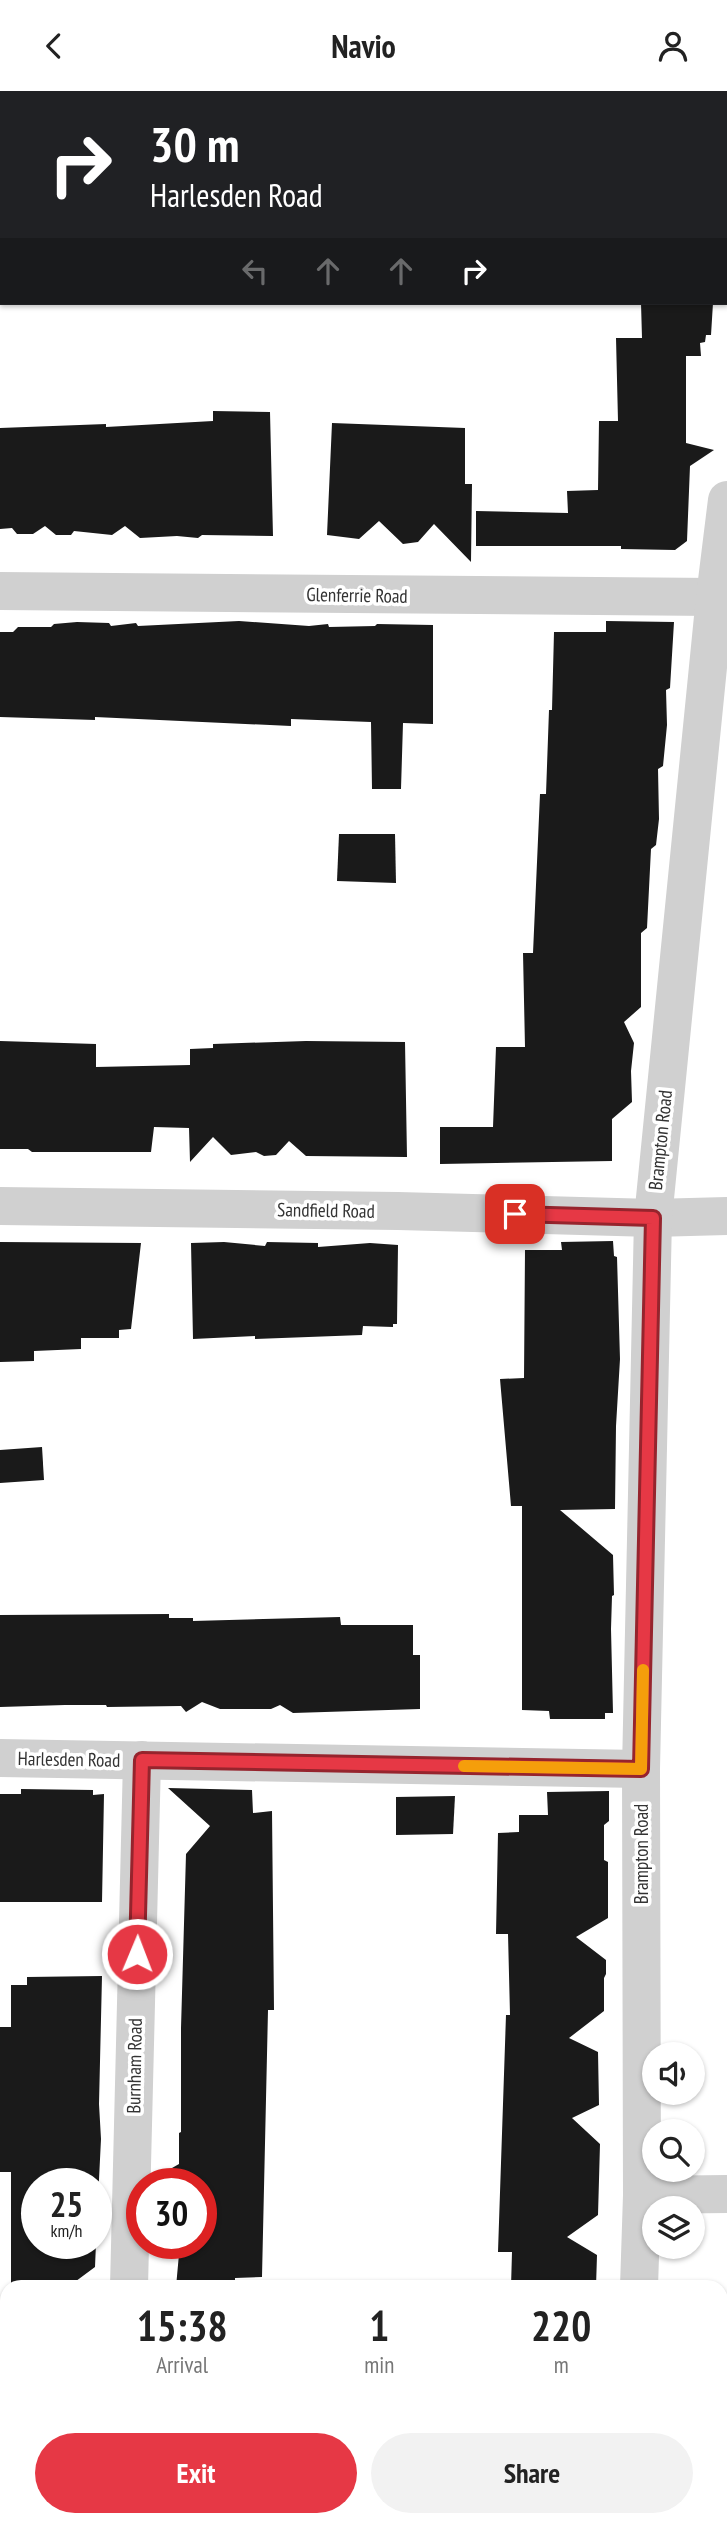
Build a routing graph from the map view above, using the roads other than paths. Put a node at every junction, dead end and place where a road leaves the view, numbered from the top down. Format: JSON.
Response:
{"nodes":[{"id":1,"x":727,"y":501,"type":"edge"},
{"id":2,"x":0,"y":591,"type":"edge"},
{"id":3,"x":715,"y":597,"type":"junction"},
{"id":4,"x":0,"y":1206,"type":"edge"},
{"id":5,"x":727,"y":1216,"type":"edge"},
{"id":6,"x":653,"y":1218,"type":"junction"},
{"id":7,"x":0,"y":1758,"type":"edge"},
{"id":8,"x":142,"y":1760,"type":"junction"},
{"id":9,"x":641,"y":1769,"type":"junction"},
{"id":10,"x":727,"y":2194,"type":"edge"},
{"id":11,"x":642,"y":2195,"type":"junction"},
{"id":12,"x":129,"y":2280,"type":"edge"},
{"id":13,"x":639,"y":2280,"type":"edge"}],
"edges":[{"from":1,"to":3,"type":"street","name":"Brampton Road"},
{"from":2,"to":3,"type":"street","name":"Glenferrie Road"},
{"from":3,"to":6,"type":"street","name":"Brampton Road"},
{"from":4,"to":6,"type":"street","name":"Sandfield Road"},
{"from":5,"to":6,"type":"street","name":"Sandfield Road"},
{"from":6,"to":9,"type":"street","name":"Brampton Road"},
{"from":7,"to":8,"type":"street","name":"Harlesden Road"},
{"from":8,"to":9,"type":"street","name":"Harlesden Road"},
{"from":8,"to":12,"type":"street","name":"Burnham Road"},
{"from":9,"to":11,"type":"street","name":"Brampton Road"},
{"from":10,"to":11,"type":"street"},
{"from":11,"to":13,"type":"street","name":"Brampton Road"}]}
